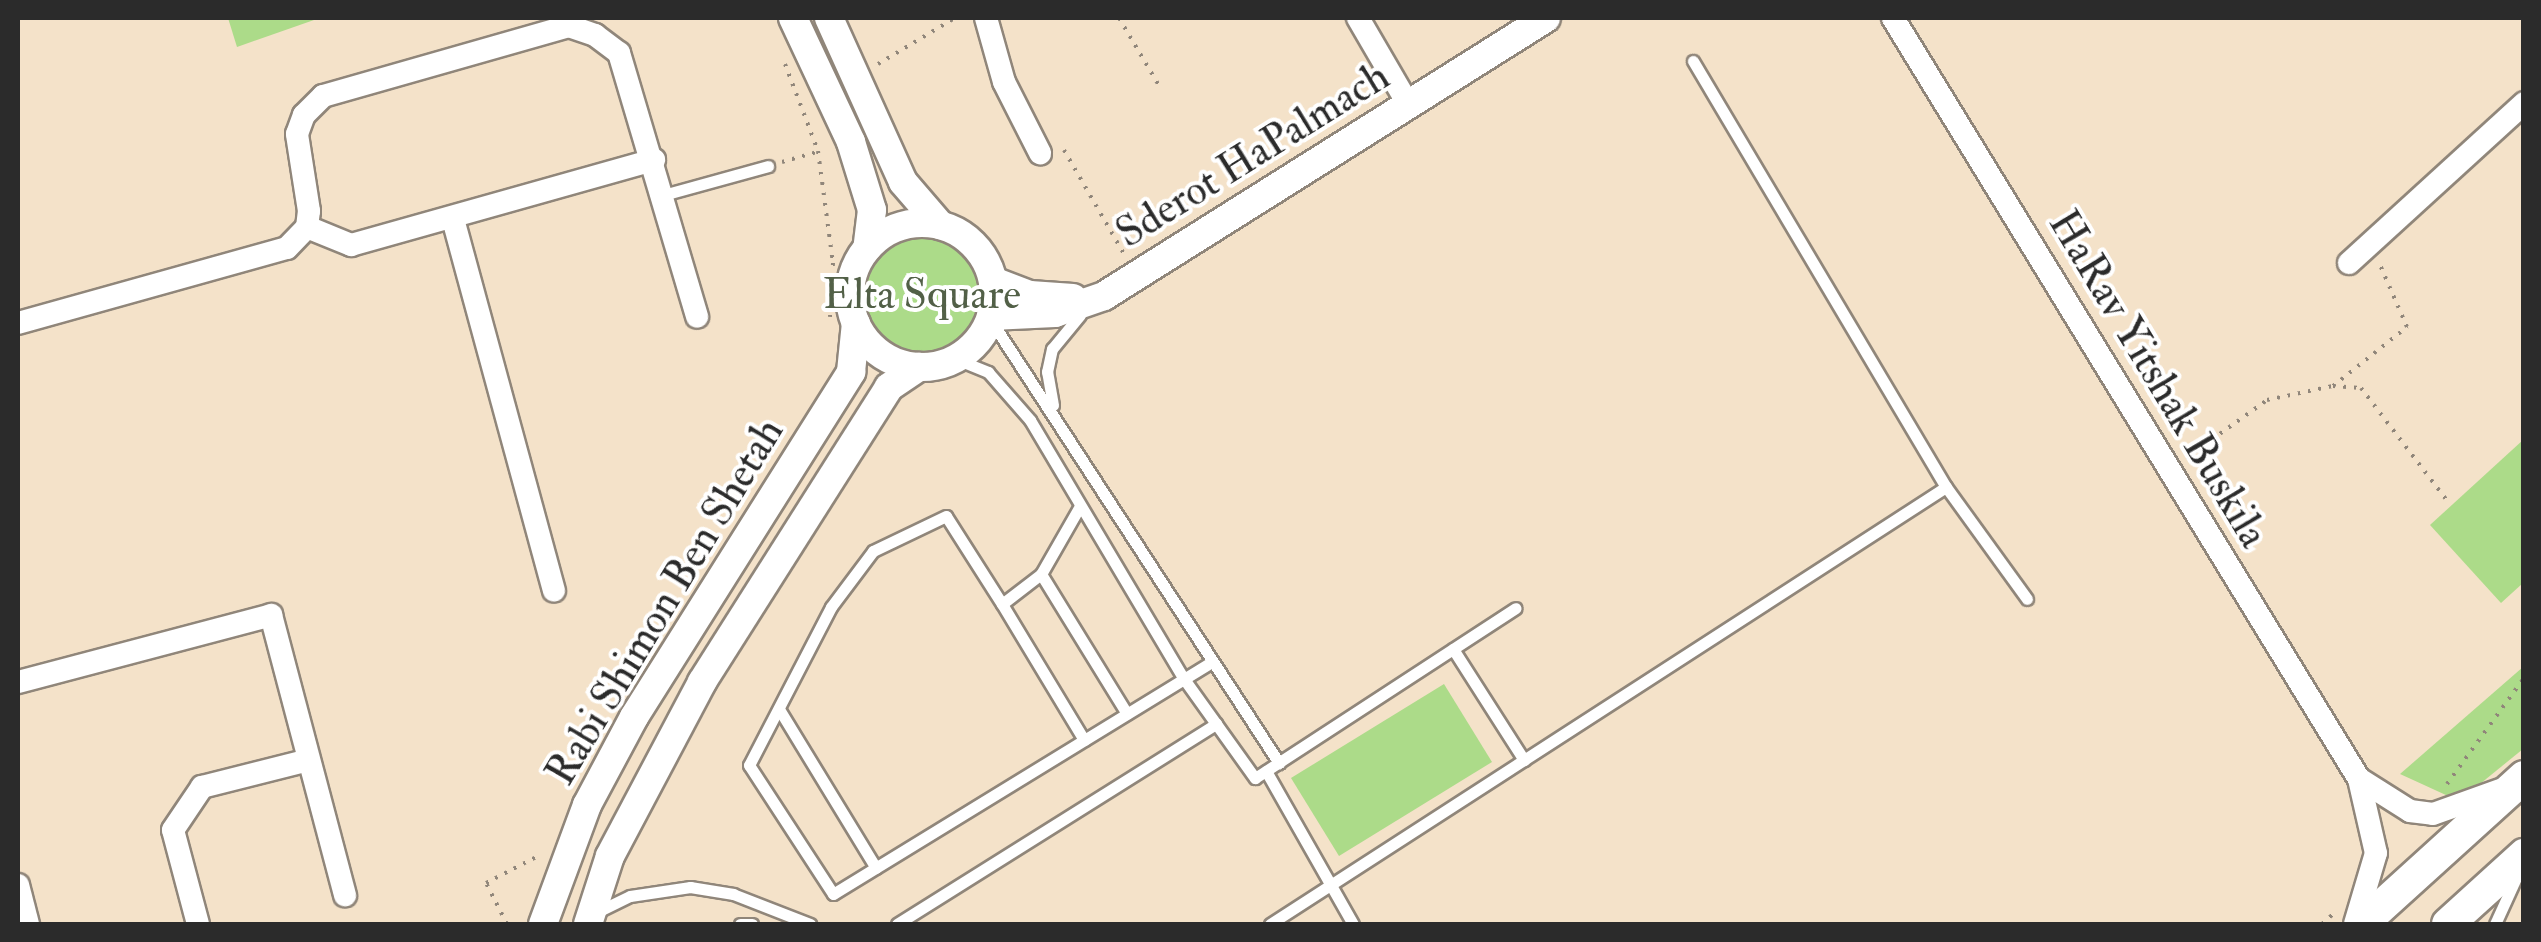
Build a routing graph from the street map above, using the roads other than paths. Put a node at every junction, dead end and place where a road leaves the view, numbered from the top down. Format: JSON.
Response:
{"nodes":[{"id":1,"x":793,"y":18,"type":"edge"},
{"id":2,"x":829,"y":18,"type":"edge"},
{"id":3,"x":986,"y":18,"type":"edge"},
{"id":4,"x":1358,"y":18,"type":"edge"},
{"id":5,"x":1546,"y":18,"type":"edge"},
{"id":6,"x":1893,"y":18,"type":"edge"},
{"id":7,"x":1693,"y":60,"type":"dead end"},
{"id":8,"x":2524,"y":102,"type":"edge"},
{"id":9,"x":1408,"y":104,"type":"junction"},
{"id":10,"x":1052,"y":151,"type":"road end"},
{"id":11,"x":654,"y":160,"type":"junction"},
{"id":12,"x":768,"y":166,"type":"road end"},
{"id":13,"x":663,"y":195,"type":"junction"},
{"id":14,"x":453,"y":219,"type":"junction"},
{"id":15,"x":940,"y":225,"type":"junction"},
{"id":16,"x":307,"y":227,"type":"junction"},
{"id":17,"x":867,"y":248,"type":"junction"},
{"id":18,"x":2357,"y":255,"type":"road end"},
{"id":19,"x":993,"y":282,"type":"junction"},
{"id":20,"x":1104,"y":296,"type":"junction"},
{"id":21,"x":697,"y":317,"type":"dead end"},
{"id":22,"x":991,"y":317,"type":"junction"},
{"id":23,"x":18,"y":323,"type":"edge"},
{"id":24,"x":843,"y":323,"type":"junction"},
{"id":25,"x":956,"y":359,"type":"junction"},
{"id":26,"x":919,"y":367,"type":"junction"},
{"id":27,"x":1054,"y":409,"type":"junction"},
{"id":28,"x":1946,"y":487,"type":"junction"},
{"id":29,"x":1080,"y":506,"type":"junction"},
{"id":30,"x":1042,"y":574,"type":"junction"},
{"id":31,"x":554,"y":590,"type":"dead end"},
{"id":32,"x":2027,"y":599,"type":"dead end"},
{"id":33,"x":1002,"y":604,"type":"junction"},
{"id":34,"x":1516,"y":608,"type":"dead end"},
{"id":35,"x":1453,"y":649,"type":"junction"},
{"id":36,"x":1212,"y":662,"type":"junction"},
{"id":37,"x":1184,"y":679,"type":"junction"},
{"id":38,"x":18,"y":682,"type":"edge"},
{"id":39,"x":779,"y":709,"type":"junction"},
{"id":40,"x":1127,"y":714,"type":"junction"},
{"id":41,"x":1216,"y":724,"type":"junction"},
{"id":42,"x":1084,"y":740,"type":"junction"},
{"id":43,"x":309,"y":760,"type":"junction"},
{"id":44,"x":1524,"y":760,"type":"junction"},
{"id":45,"x":1279,"y":763,"type":"junction"},
{"id":46,"x":1266,"y":771,"type":"junction"},
{"id":47,"x":2360,"y":779,"type":"junction"},
{"id":48,"x":2520,"y":780,"type":"edge"},
{"id":49,"x":2524,"y":858,"type":"edge"},
{"id":50,"x":876,"y":868,"type":"junction"},
{"id":51,"x":18,"y":885,"type":"edge"},
{"id":52,"x":1330,"y":886,"type":"junction"},
{"id":53,"x":345,"y":895,"type":"dead end"},
{"id":54,"x":546,"y":912,"type":"edge"},
{"id":55,"x":590,"y":920,"type":"edge"},
{"id":56,"x":28,"y":924,"type":"edge"},
{"id":57,"x":198,"y":924,"type":"edge"},
{"id":58,"x":531,"y":924,"type":"edge"},
{"id":59,"x":740,"y":924,"type":"edge"},
{"id":60,"x":752,"y":924,"type":"edge"},
{"id":61,"x":810,"y":924,"type":"edge"},
{"id":62,"x":897,"y":924,"type":"edge"},
{"id":63,"x":1270,"y":924,"type":"edge"},
{"id":64,"x":1353,"y":924,"type":"edge"},
{"id":65,"x":2354,"y":924,"type":"edge"},
{"id":66,"x":2362,"y":924,"type":"edge"},
{"id":67,"x":2448,"y":924,"type":"edge"},
{"id":68,"x":2495,"y":924,"type":"edge"}],
"edges":[{"from":1,"to":17,"type":"street"},
{"from":2,"to":15,"type":"street"},
{"from":3,"to":10,"type":"street"},
{"from":4,"to":9,"type":"street"},
{"from":5,"to":9,"type":"street","name":"Sderot HaPalmach"},
{"from":6,"to":47,"type":"street","name":"HaRav Yitshak Buskila"},
{"from":7,"to":28,"type":"lane"},
{"from":8,"to":18,"type":"street"},
{"from":9,"to":20,"type":"street","name":"Sderot HaPalmach"},
{"from":11,"to":13,"type":"street"},
{"from":11,"to":14,"type":"street"},
{"from":11,"to":16,"type":"street"},
{"from":12,"to":13,"type":"lane"},
{"from":13,"to":21,"type":"street"},
{"from":14,"to":16,"type":"street"},
{"from":14,"to":31,"type":"street"},
{"from":15,"to":17,"type":"street"},
{"from":15,"to":19,"type":"street"},
{"from":16,"to":23,"type":"street"},
{"from":17,"to":24,"type":"street"},
{"from":19,"to":20,"type":"street","name":"Sderot HaPalmach"},
{"from":19,"to":22,"type":"street"},
{"from":20,"to":22,"type":"street","name":"Sderot HaPalmach"},
{"from":20,"to":27,"type":"lane"},
{"from":22,"to":25,"type":"street"},
{"from":22,"to":27,"type":"lane"},
{"from":24,"to":26,"type":"street"},
{"from":24,"to":54,"type":"street","name":"Rabi Shimon Ben Shetah"},
{"from":25,"to":26,"type":"street"},
{"from":25,"to":29,"type":"lane"},
{"from":26,"to":55,"type":"street","name":"Rabi Shimon Ben Shetah"},
{"from":27,"to":36,"type":"lane"},
{"from":28,"to":32,"type":"lane"},
{"from":28,"to":44,"type":"lane"},
{"from":29,"to":30,"type":"lane"},
{"from":29,"to":37,"type":"lane"},
{"from":30,"to":33,"type":"lane"},
{"from":30,"to":40,"type":"lane"},
{"from":33,"to":39,"type":"lane"},
{"from":33,"to":42,"type":"lane"},
{"from":34,"to":35,"type":"lane"},
{"from":35,"to":44,"type":"lane"},
{"from":35,"to":45,"type":"lane"},
{"from":36,"to":37,"type":"lane"},
{"from":36,"to":45,"type":"lane"},
{"from":37,"to":40,"type":"lane"},
{"from":37,"to":41,"type":"lane"},
{"from":38,"to":43,"type":"street"},
{"from":39,"to":50,"type":"lane"},
{"from":39,"to":50,"type":"lane"},
{"from":40,"to":42,"type":"lane"},
{"from":41,"to":46,"type":"lane"},
{"from":41,"to":62,"type":"lane"},
{"from":42,"to":50,"type":"lane"},
{"from":43,"to":53,"type":"street"},
{"from":43,"to":57,"type":"street"},
{"from":44,"to":52,"type":"lane"},
{"from":45,"to":46,"type":"lane"},
{"from":46,"to":52,"type":"lane"},
{"from":47,"to":48,"type":"street","name":"HaRav Yitshak Buskila"},
{"from":47,"to":65,"type":"street","name":"HaRav Yitshak Buskila"},
{"from":48,"to":66,"type":"main road"},
{"from":49,"to":67,"type":"main road"},
{"from":49,"to":68,"type":"lane"},
{"from":51,"to":56,"type":"street"},
{"from":52,"to":63,"type":"lane"},
{"from":52,"to":64,"type":"lane"},
{"from":54,"to":58,"type":"street","name":"Rabi Shimon Ben Shetah"},
{"from":55,"to":61,"type":"lane"},
{"from":59,"to":60,"type":"lane"}]}
